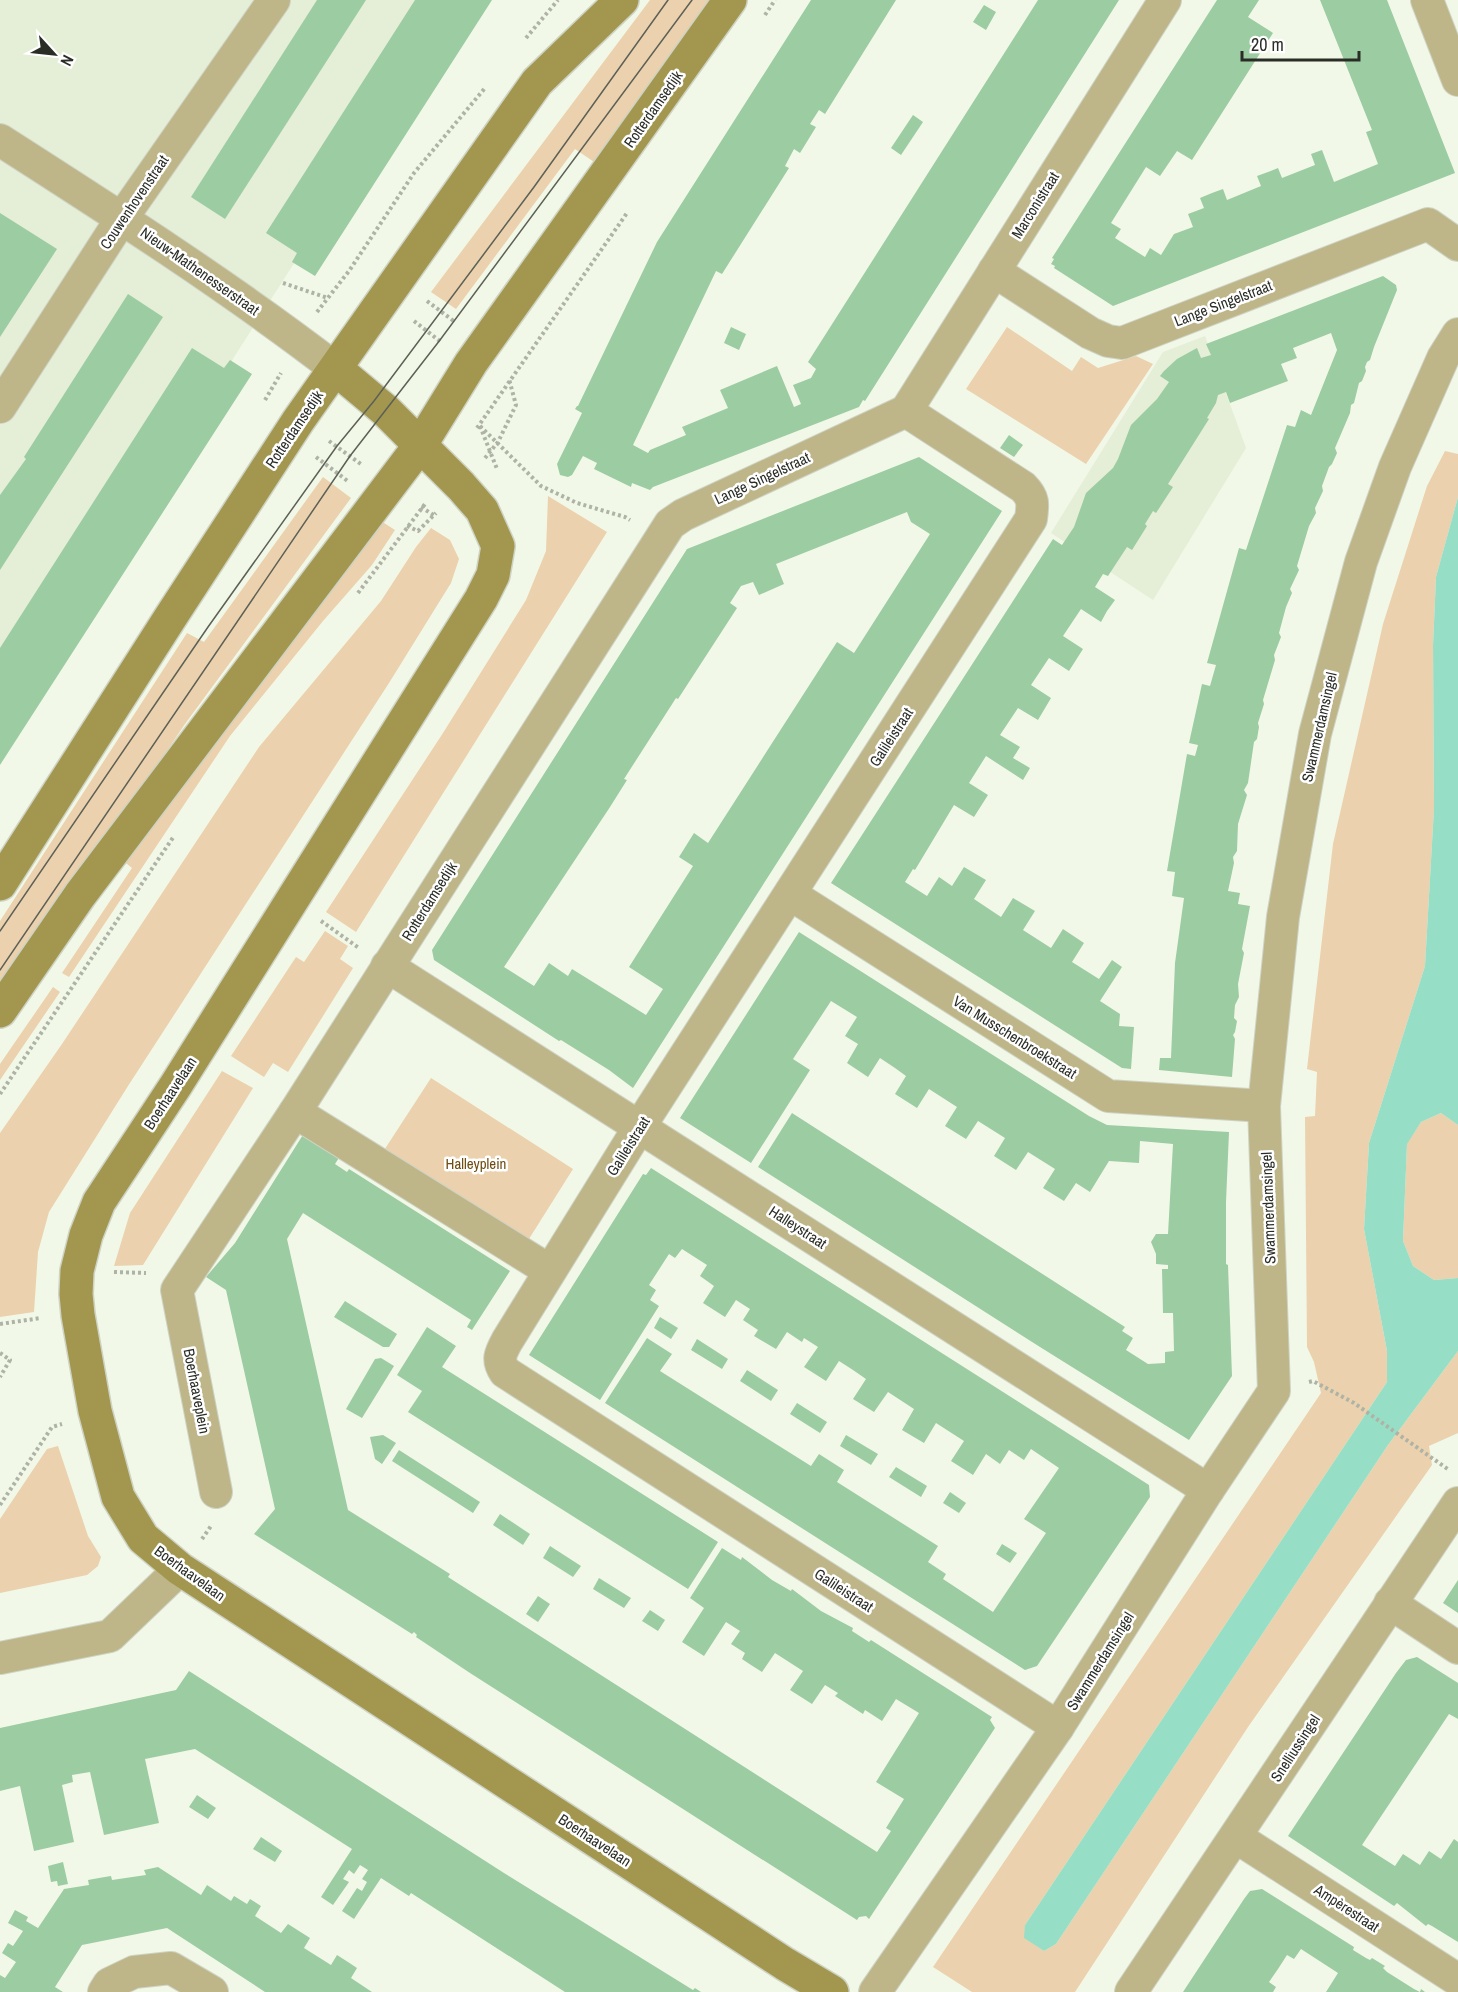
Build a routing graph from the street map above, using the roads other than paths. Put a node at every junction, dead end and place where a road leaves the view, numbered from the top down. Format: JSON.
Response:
{"nodes":[{"id":1,"x":274,"y":0,"type":"edge"},
{"id":2,"x":622,"y":0,"type":"edge"},
{"id":3,"x":730,"y":0,"type":"edge"},
{"id":4,"x":1165,"y":0,"type":"edge"},
{"id":5,"x":1427,"y":0,"type":"edge"},
{"id":6,"x":1458,"y":80,"type":"edge"},
{"id":7,"x":0,"y":140,"type":"edge"},
{"id":8,"x":122,"y":218,"type":"junction"},
{"id":9,"x":1458,"y":245,"type":"edge"},
{"id":10,"x":994,"y":271,"type":"junction"},
{"id":11,"x":1453,"y":353,"type":"edge"},
{"id":12,"x":336,"y":369,"type":"junction"},
{"id":13,"x":0,"y":407,"type":"edge"},
{"id":14,"x":906,"y":411,"type":"junction"},
{"id":15,"x":421,"y":444,"type":"junction"},
{"id":16,"x":683,"y":515,"type":"joint"},
{"id":17,"x":0,"y":885,"type":"edge"},
{"id":18,"x":790,"y":894,"type":"junction"},
{"id":19,"x":387,"y":966,"type":"junction"},
{"id":20,"x":0,"y":1011,"type":"edge"},
{"id":21,"x":1264,"y":1106,"type":"junction"},
{"id":22,"x":294,"y":1112,"type":"junction"},
{"id":23,"x":640,"y":1126,"type":"junction"},
{"id":24,"x":550,"y":1271,"type":"junction"},
{"id":25,"x":177,"y":1290,"type":"joint"},
{"id":26,"x":1208,"y":1490,"type":"junction"},
{"id":27,"x":216,"y":1492,"type":"road end"},
{"id":28,"x":1458,"y":1503,"type":"edge"},
{"id":29,"x":180,"y":1569,"type":"junction"},
{"id":30,"x":1390,"y":1603,"type":"junction"},
{"id":31,"x":1458,"y":1648,"type":"edge"},
{"id":32,"x":0,"y":1658,"type":"edge"},
{"id":33,"x":1058,"y":1727,"type":"junction"},
{"id":34,"x":1236,"y":1837,"type":"junction"},
{"id":35,"x":1458,"y":1980,"type":"edge"},
{"id":36,"x":104,"y":1992,"type":"edge"},
{"id":37,"x":212,"y":1992,"type":"edge"},
{"id":38,"x":832,"y":1992,"type":"edge"},
{"id":39,"x":875,"y":1992,"type":"edge"},
{"id":40,"x":1131,"y":1992,"type":"edge"}],
"edges":[{"from":1,"to":8,"type":"street","name":"Couwenhovenstraat"},
{"from":2,"to":12,"type":"main road","name":"Rotterdamsedijk"},
{"from":3,"to":15,"type":"main road","name":"Rotterdamsedijk"},
{"from":4,"to":10,"type":"street","name":"Marconistraat"},
{"from":5,"to":6,"type":"street"},
{"from":7,"to":8,"type":"street","name":"Nieuw-Mathenesserstraat"},
{"from":8,"to":12,"type":"street","name":"Nieuw-Mathenesserstraat"},
{"from":8,"to":13,"type":"street","name":"Couwenhovenstraat"},
{"from":9,"to":10,"type":"street","name":"Lange Singelstraat"},
{"from":10,"to":14,"type":"street","name":"Marconistraat"},
{"from":11,"to":21,"type":"street","name":"Swammerdamsingel"},
{"from":12,"to":15,"type":"main road"},
{"from":12,"to":17,"type":"main road","name":"Rotterdamsedijk"},
{"from":14,"to":16,"type":"street","name":"Lange Singelstraat"},
{"from":14,"to":18,"type":"street","name":"Galileistraat"},
{"from":15,"to":20,"type":"main road","name":"Rotterdamsedijk"},
{"from":15,"to":29,"type":"main road","name":"Boerhaavelaan"},
{"from":16,"to":19,"type":"street","name":"Rotterdamsedijk"},
{"from":18,"to":21,"type":"street","name":"Van Musschenbroekstraat"},
{"from":18,"to":23,"type":"street","name":"Galileistraat"},
{"from":19,"to":22,"type":"street","name":"Rotterdamsedijk"},
{"from":19,"to":23,"type":"street","name":"Halleystraat"},
{"from":21,"to":26,"type":"street","name":"Swammerdamsingel"},
{"from":22,"to":24,"type":"street"},
{"from":22,"to":25,"type":"street","name":"Rotterdamsedijk"},
{"from":23,"to":24,"type":"street","name":"Galileistraat"},
{"from":23,"to":26,"type":"street","name":"Halleystraat"},
{"from":24,"to":33,"type":"street","name":"Galileistraat"},
{"from":25,"to":27,"type":"street","name":"Boerhaaveplein"},
{"from":26,"to":33,"type":"street","name":"Swammerdamsingel"},
{"from":28,"to":30,"type":"street","name":"Snelliussingel"},
{"from":29,"to":32,"type":"street"},
{"from":29,"to":38,"type":"main road","name":"Boerhaavelaan"},
{"from":30,"to":31,"type":"street"},
{"from":30,"to":34,"type":"street","name":"Snelliussingel"},
{"from":33,"to":39,"type":"street","name":"Swammerdamsingel"},
{"from":34,"to":35,"type":"street","name":"Ampèrestraat"},
{"from":34,"to":40,"type":"street","name":"Snelliussingel"},
{"from":36,"to":37,"type":"street"}]}
